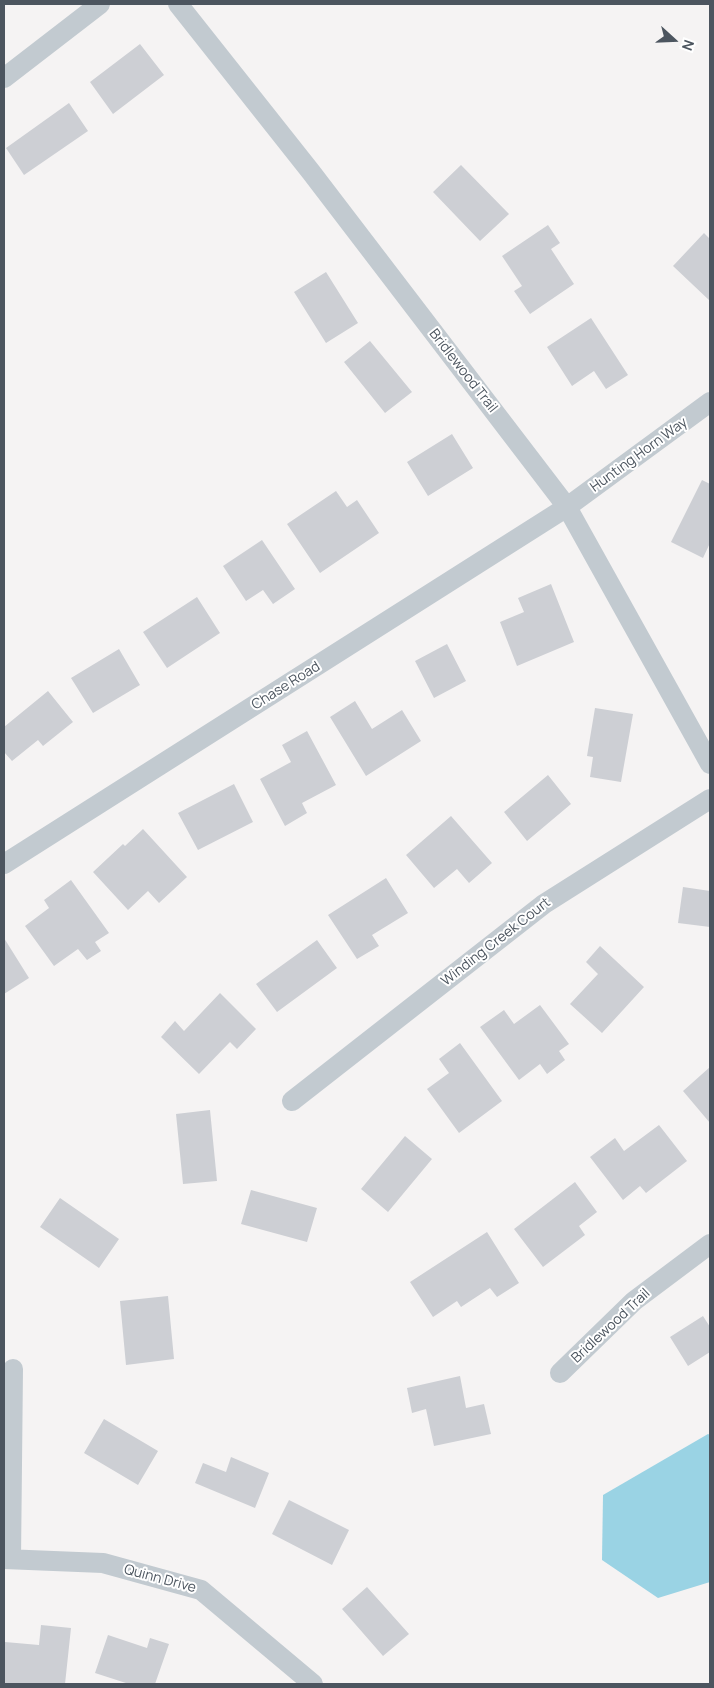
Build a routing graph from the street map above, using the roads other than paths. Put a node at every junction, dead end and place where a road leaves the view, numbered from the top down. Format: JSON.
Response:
{"nodes":[{"id":1,"x":100,"y":4,"type":"edge"},
{"id":2,"x":178,"y":4,"type":"edge"},
{"id":3,"x":4,"y":78,"type":"edge"},
{"id":4,"x":710,"y":402,"type":"edge"},
{"id":5,"x":567,"y":508,"type":"junction"},
{"id":6,"x":710,"y":764,"type":"edge"},
{"id":7,"x":710,"y":798,"type":"edge"},
{"id":8,"x":4,"y":864,"type":"edge"},
{"id":9,"x":292,"y":1101,"type":"dead end"},
{"id":10,"x":710,"y":1244,"type":"edge"},
{"id":11,"x":13,"y":1369,"type":"dead end"},
{"id":12,"x":560,"y":1373,"type":"dead end"},
{"id":13,"x":7,"y":1559,"type":"edge"},
{"id":14,"x":313,"y":1684,"type":"edge"}],
"edges":[{"from":1,"to":3,"type":"street"},
{"from":2,"to":5,"type":"street","name":"Bridlewood Trail"},
{"from":4,"to":5,"type":"street","name":"Hunting Horn Way"},
{"from":5,"to":6,"type":"street","name":"Bridlewood Trail"},
{"from":5,"to":8,"type":"street","name":"Chase Road"},
{"from":7,"to":9,"type":"street","name":"Winding Creek Court"},
{"from":10,"to":12,"type":"street","name":"Bridlewood Trail"},
{"from":11,"to":13,"type":"street"},
{"from":13,"to":14,"type":"street","name":"Quinn Drive"}]}
